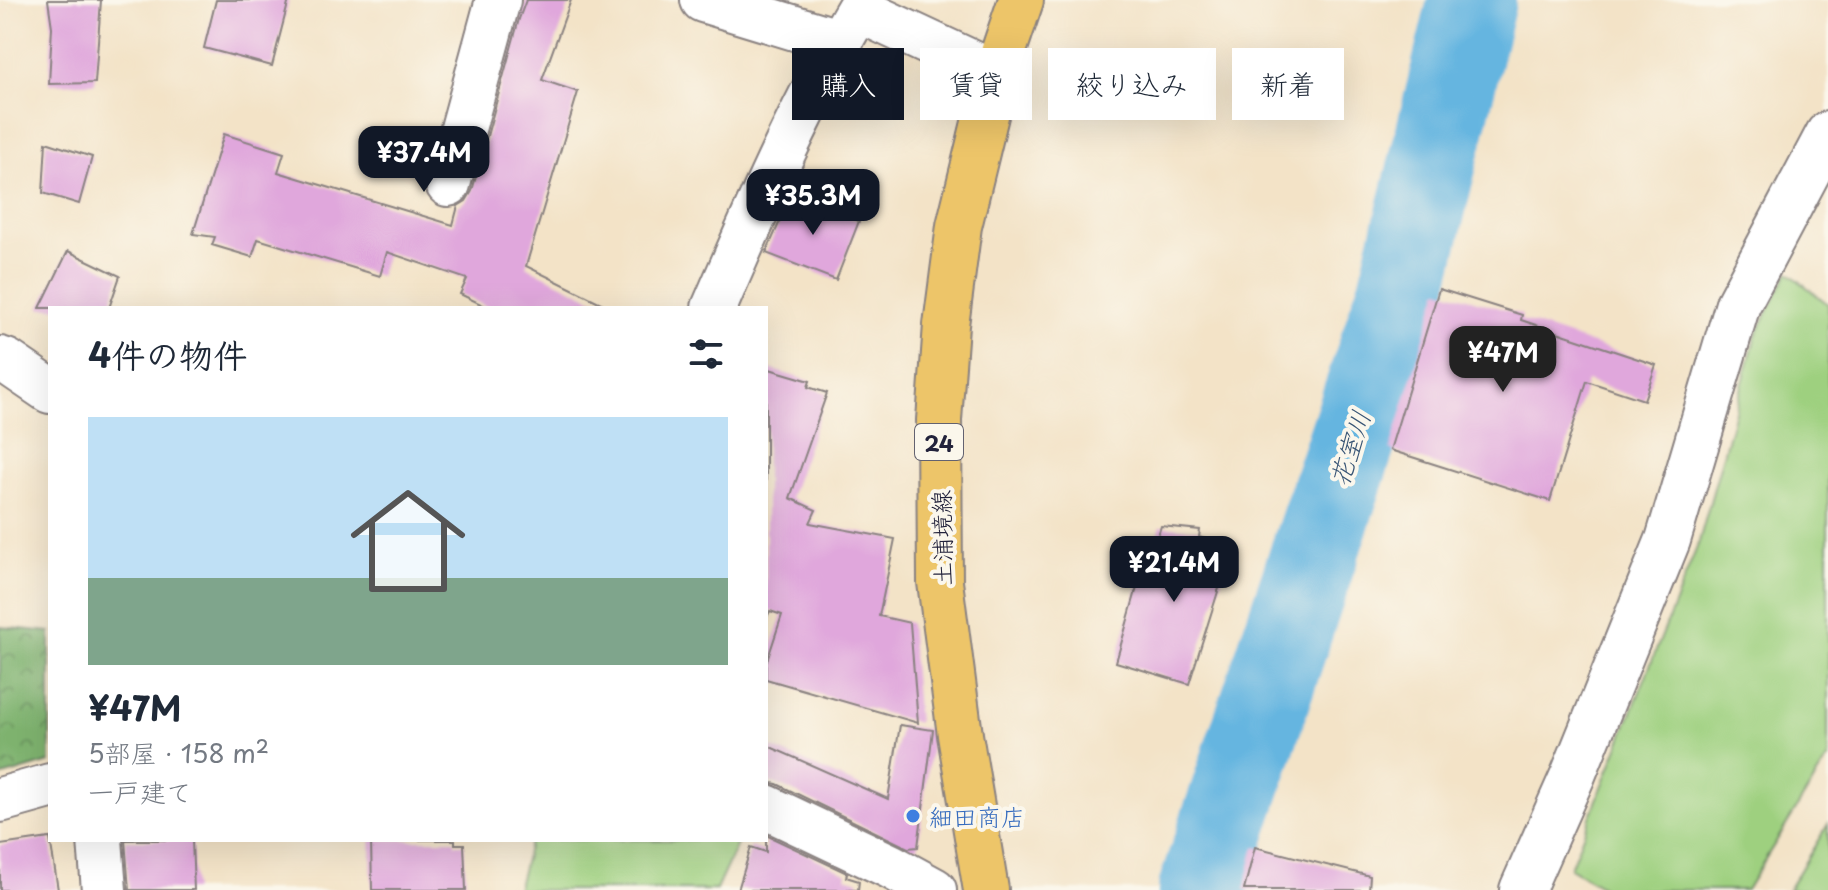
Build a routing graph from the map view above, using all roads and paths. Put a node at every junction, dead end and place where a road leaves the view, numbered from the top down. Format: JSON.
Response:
{"nodes":[{"id":1,"x":498,"y":0,"type":"edge"},
{"id":2,"x":703,"y":0,"type":"edge"},
{"id":3,"x":1021,"y":0,"type":"edge"},
{"id":4,"x":855,"y":17,"type":"edge"},
{"id":5,"x":932,"y":48,"type":"edge"},
{"id":6,"x":1005,"y":48,"type":"edge"},
{"id":7,"x":985,"y":120,"type":"edge"},
{"id":8,"x":1828,"y":134,"type":"edge"},
{"id":9,"x":448,"y":184,"type":"dead end"},
{"id":10,"x":715,"y":306,"type":"edge"},
{"id":11,"x":0,"y":359,"type":"edge"},
{"id":12,"x":48,"y":390,"type":"edge"},
{"id":13,"x":48,"y":787,"type":"edge"},
{"id":14,"x":0,"y":800,"type":"edge"},
{"id":15,"x":768,"y":808,"type":"edge"},
{"id":16,"x":100,"y":842,"type":"edge"},
{"id":17,"x":922,"y":886,"type":"edge"},
{"id":18,"x":104,"y":890,"type":"edge"},
{"id":19,"x":986,"y":890,"type":"edge"},
{"id":20,"x":1522,"y":890,"type":"edge"}],
"edges":[{"from":1,"to":9,"type":"street"},
{"from":2,"to":4,"type":"street"},
{"from":3,"to":6,"type":"main road","name":"土浦境線","number":"24"},
{"from":4,"to":5,"type":"street"},
{"from":4,"to":10,"type":"street"},
{"from":7,"to":19,"type":"main road","name":"土浦境線","number":"24"},
{"from":8,"to":20,"type":"street"},
{"from":11,"to":12,"type":"street"},
{"from":13,"to":14,"type":"street"},
{"from":15,"to":17,"type":"street"},
{"from":16,"to":18,"type":"street"}]}
